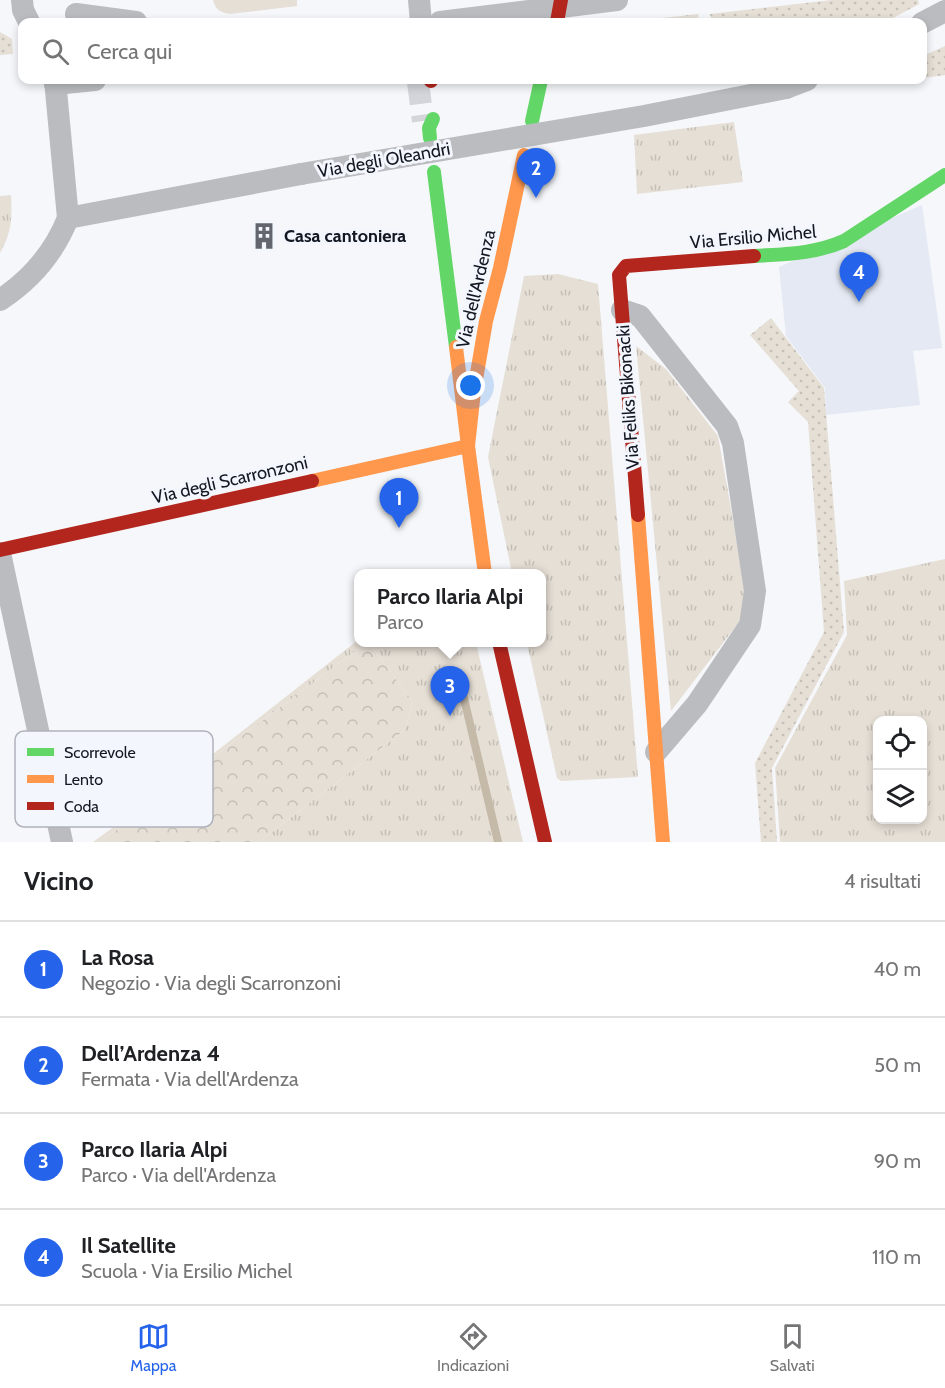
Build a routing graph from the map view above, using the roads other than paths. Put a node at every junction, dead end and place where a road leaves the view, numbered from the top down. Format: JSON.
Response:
{"nodes":[{"id":1,"x":22,"y":0,"type":"edge"},
{"id":2,"x":420,"y":0,"type":"edge"},
{"id":3,"x":617,"y":0,"type":"edge"},
{"id":4,"x":560,"y":10,"type":"edge"},
{"id":5,"x":945,"y":11,"type":"edge"},
{"id":6,"x":75,"y":12,"type":"edge"},
{"id":7,"x":27,"y":18,"type":"edge"},
{"id":8,"x":112,"y":18,"type":"edge"},
{"id":9,"x":421,"y":18,"type":"edge"},
{"id":10,"x":480,"y":18,"type":"edge"},
{"id":11,"x":927,"y":20,"type":"edge"},
{"id":12,"x":55,"y":84,"type":"edge"},
{"id":13,"x":540,"y":84,"type":"edge"},
{"id":14,"x":796,"y":84,"type":"edge"},
{"id":15,"x":531,"y":121,"type":"dead end"},
{"id":16,"x":524,"y":155,"type":"dead end"},
{"id":17,"x":434,"y":171,"type":"dead end"},
{"id":18,"x":945,"y":175,"type":"edge"},
{"id":19,"x":68,"y":218,"type":"junction"},
{"id":20,"x":0,"y":300,"type":"edge"},
{"id":21,"x":621,"y":310,"type":"junction"},
{"id":22,"x":468,"y":446,"type":"junction"},
{"id":23,"x":0,"y":551,"type":"edge"},
{"id":24,"x":484,"y":569,"type":"edge"},
{"id":25,"x":500,"y":647,"type":"edge"},
{"id":26,"x":38,"y":731,"type":"edge"},
{"id":27,"x":656,"y":752,"type":"junction"},
{"id":28,"x":59,"y":827,"type":"edge"},
{"id":29,"x":62,"y":842,"type":"edge"},
{"id":30,"x":545,"y":842,"type":"edge"},
{"id":31,"x":663,"y":842,"type":"edge"}],
"edges":[{"from":1,"to":7,"type":"street"},
{"from":2,"to":9,"type":"street"},
{"from":3,"to":4,"type":"street"},
{"from":4,"to":10,"type":"street"},
{"from":5,"to":11,"type":"street"},
{"from":6,"to":8,"type":"street"},
{"from":12,"to":19,"type":"street"},
{"from":13,"to":15,"type":"street"},
{"from":14,"to":19,"type":"street","name":"Via degli Oleandri","bridge":true},
{"from":16,"to":22,"type":"street","name":"Via dell'Ardenza"},
{"from":17,"to":22,"type":"street"},
{"from":18,"to":21,"type":"street","name":"Via Ersilio Michel"},
{"from":19,"to":20,"type":"street"},
{"from":21,"to":27,"type":"street","name":"Via Feliks Bikonacki"},
{"from":21,"to":27,"type":"street","name":"Via Feliks Bikonacki"},
{"from":22,"to":23,"type":"street","name":"Via degli Scarronzoni"},
{"from":22,"to":24,"type":"street","name":"Via dell'Ardenza"},
{"from":23,"to":26,"type":"street"},
{"from":25,"to":30,"type":"street"},
{"from":27,"to":31,"type":"street","name":"Via Feliks Bikonacki"},
{"from":28,"to":29,"type":"street"}]}
